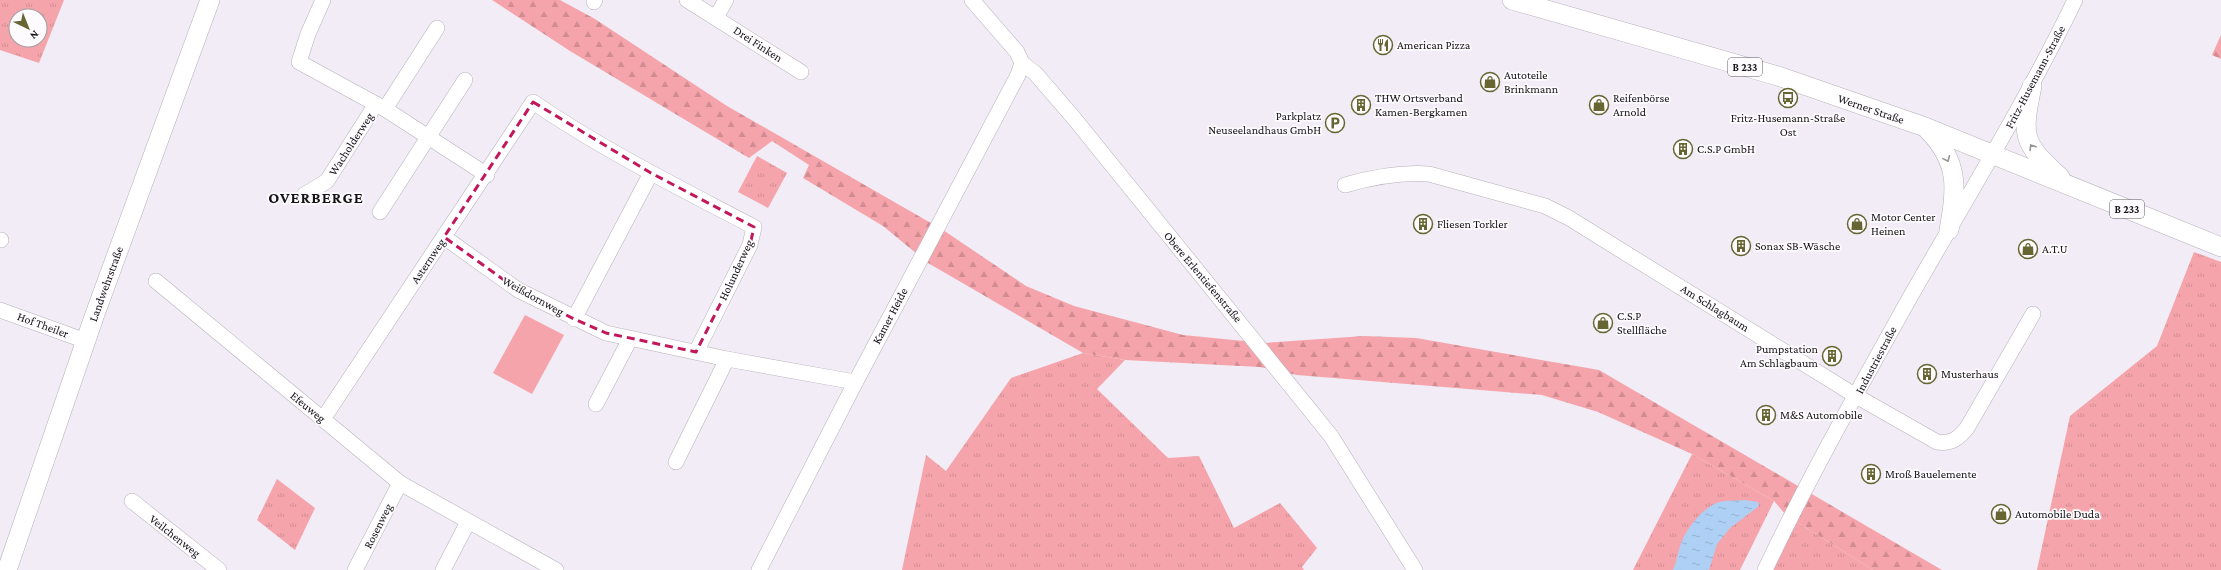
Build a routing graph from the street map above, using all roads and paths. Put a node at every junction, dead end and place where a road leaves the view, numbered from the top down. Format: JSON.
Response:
{"nodes":[{"id":1,"x":210,"y":0,"type":"edge"},
{"id":2,"x":323,"y":0,"type":"edge"},
{"id":3,"x":687,"y":0,"type":"edge"},
{"id":4,"x":726,"y":0,"type":"edge"},
{"id":5,"x":972,"y":0,"type":"edge"},
{"id":6,"x":1512,"y":0,"type":"edge"},
{"id":7,"x":2075,"y":0,"type":"edge"},
{"id":8,"x":716,"y":17,"type":"junction"},
{"id":9,"x":438,"y":28,"type":"dead end"},
{"id":10,"x":1022,"y":63,"type":"junction"},
{"id":11,"x":801,"y":72,"type":"dead end"},
{"id":12,"x":465,"y":80,"type":"dead end"},
{"id":13,"x":2032,"y":86,"type":"junction"},
{"id":14,"x":534,"y":102,"type":"joint"},
{"id":15,"x":381,"y":106,"type":"junction"},
{"id":16,"x":1925,"y":127,"type":"junction"},
{"id":17,"x":428,"y":136,"type":"junction"},
{"id":18,"x":1993,"y":154,"type":"junction"},
{"id":19,"x":651,"y":173,"type":"junction"},
{"id":20,"x":487,"y":175,"type":"junction"},
{"id":21,"x":1345,"y":184,"type":"dead end"},
{"id":22,"x":2069,"y":185,"type":"junction"},
{"id":23,"x":304,"y":195,"type":"dead end"},
{"id":24,"x":380,"y":212,"type":"dead end"},
{"id":25,"x":1949,"y":230,"type":"junction"},
{"id":26,"x":444,"y":237,"type":"junction"},
{"id":27,"x":2221,"y":247,"type":"edge"},
{"id":28,"x":156,"y":281,"type":"dead end"},
{"id":29,"x":0,"y":310,"type":"edge"},
{"id":30,"x":2033,"y":314,"type":"dead end"},
{"id":31,"x":574,"y":319,"type":"junction"},
{"id":32,"x":630,"y":339,"type":"junction"},
{"id":33,"x":86,"y":341,"type":"junction"},
{"id":34,"x":696,"y":352,"type":"junction"},
{"id":35,"x":727,"y":359,"type":"junction"},
{"id":36,"x":855,"y":382,"type":"junction"},
{"id":37,"x":1856,"y":396,"type":"junction"},
{"id":38,"x":596,"y":404,"type":"dead end"},
{"id":39,"x":323,"y":419,"type":"junction"},
{"id":40,"x":676,"y":462,"type":"dead end"},
{"id":41,"x":400,"y":483,"type":"junction"},
{"id":42,"x":132,"y":501,"type":"dead end"},
{"id":43,"x":468,"y":522,"type":"junction"},
{"id":44,"x":7,"y":570,"type":"edge"},
{"id":45,"x":219,"y":570,"type":"edge"},
{"id":46,"x":355,"y":570,"type":"edge"},
{"id":47,"x":443,"y":570,"type":"edge"},
{"id":48,"x":556,"y":570,"type":"edge"},
{"id":49,"x":759,"y":570,"type":"edge"},
{"id":50,"x":1415,"y":570,"type":"edge"},
{"id":51,"x":1765,"y":570,"type":"edge"}],
"edges":[{"from":1,"to":33,"type":"main road","name":"Landwehrstraße"},
{"from":2,"to":15,"type":"street","name":"Wacholderweg"},
{"from":3,"to":8,"type":"street","name":"Drei Finken"},
{"from":4,"to":8,"type":"street"},
{"from":5,"to":10,"type":"street","name":"Obere Erlentiefenstraße"},
{"from":6,"to":16,"type":"main road","name":"Werner Straße","number":"B 233"},
{"from":7,"to":13,"type":"street","name":"Fritz-Husemann-Straße"},
{"from":8,"to":11,"type":"street","name":"Drei Finken"},
{"from":9,"to":15,"type":"street","name":"Wacholderweg"},
{"from":10,"to":36,"type":"street","name":"Kamer Heide"},
{"from":10,"to":50,"type":"street","name":"Obere Erlentiefenstraße"},
{"from":12,"to":17,"type":"street"},
{"from":13,"to":18,"type":"street","name":"Fritz-Husemann-Straße"},
{"from":22,"to":13,"type":"main road","one_way":true},
{"from":14,"to":19,"type":"street","name":"Holunderweg"},
{"from":14,"to":20,"type":"street","name":"Asternweg"},
{"from":15,"to":17,"type":"street","name":"Wacholderweg"},
{"from":15,"to":23,"type":"street","name":"Wacholderweg"},
{"from":16,"to":18,"type":"main road","name":"Werner Straße","number":"B 233"},
{"from":16,"to":25,"type":"main road","one_way":true},
{"from":17,"to":20,"type":"street","name":"Wacholderweg"},
{"from":17,"to":24,"type":"street"},
{"from":18,"to":22,"type":"main road","name":"Werner Straße","number":"B 233"},
{"from":18,"to":25,"type":"street","name":"Industriestraße"},
{"from":19,"to":31,"type":"street"},
{"from":19,"to":34,"type":"street","name":"Holunderweg"},
{"from":20,"to":26,"type":"street","name":"Asternweg"},
{"from":21,"to":37,"type":"street","name":"Am Schlagbaum"},
{"from":22,"to":27,"type":"main road","name":"Werner Straße","number":"B 233"},
{"from":25,"to":37,"type":"street","name":"Industriestraße"},
{"from":26,"to":31,"type":"street","name":"Weißdornweg"},
{"from":26,"to":39,"type":"street","name":"Asternweg"},
{"from":28,"to":39,"type":"street","name":"Efeuweg"},
{"from":29,"to":33,"type":"street","name":"Hof Theiler"},
{"from":30,"to":37,"type":"street","name":"Am Schlagbaum"},
{"from":31,"to":32,"type":"street","name":"Weißdornweg"},
{"from":32,"to":34,"type":"street","name":"Weißdornweg"},
{"from":32,"to":38,"type":"street"},
{"from":33,"to":44,"type":"main road","name":"Landwehrstraße"},
{"from":34,"to":35,"type":"street","name":"Weißdornweg"},
{"from":35,"to":36,"type":"street","name":"Weißdornweg"},
{"from":35,"to":40,"type":"street"},
{"from":36,"to":49,"type":"street","name":"Kamer Heide"},
{"from":37,"to":51,"type":"street","name":"Industriestraße"},
{"from":39,"to":41,"type":"street","name":"Efeuweg"},
{"from":41,"to":43,"type":"street","name":"Efeuweg"},
{"from":41,"to":46,"type":"street","name":"Rosenweg"},
{"from":42,"to":45,"type":"street","name":"Veilchenweg"},
{"from":43,"to":47,"type":"street"},
{"from":43,"to":48,"type":"street","name":"Efeuweg"}]}
